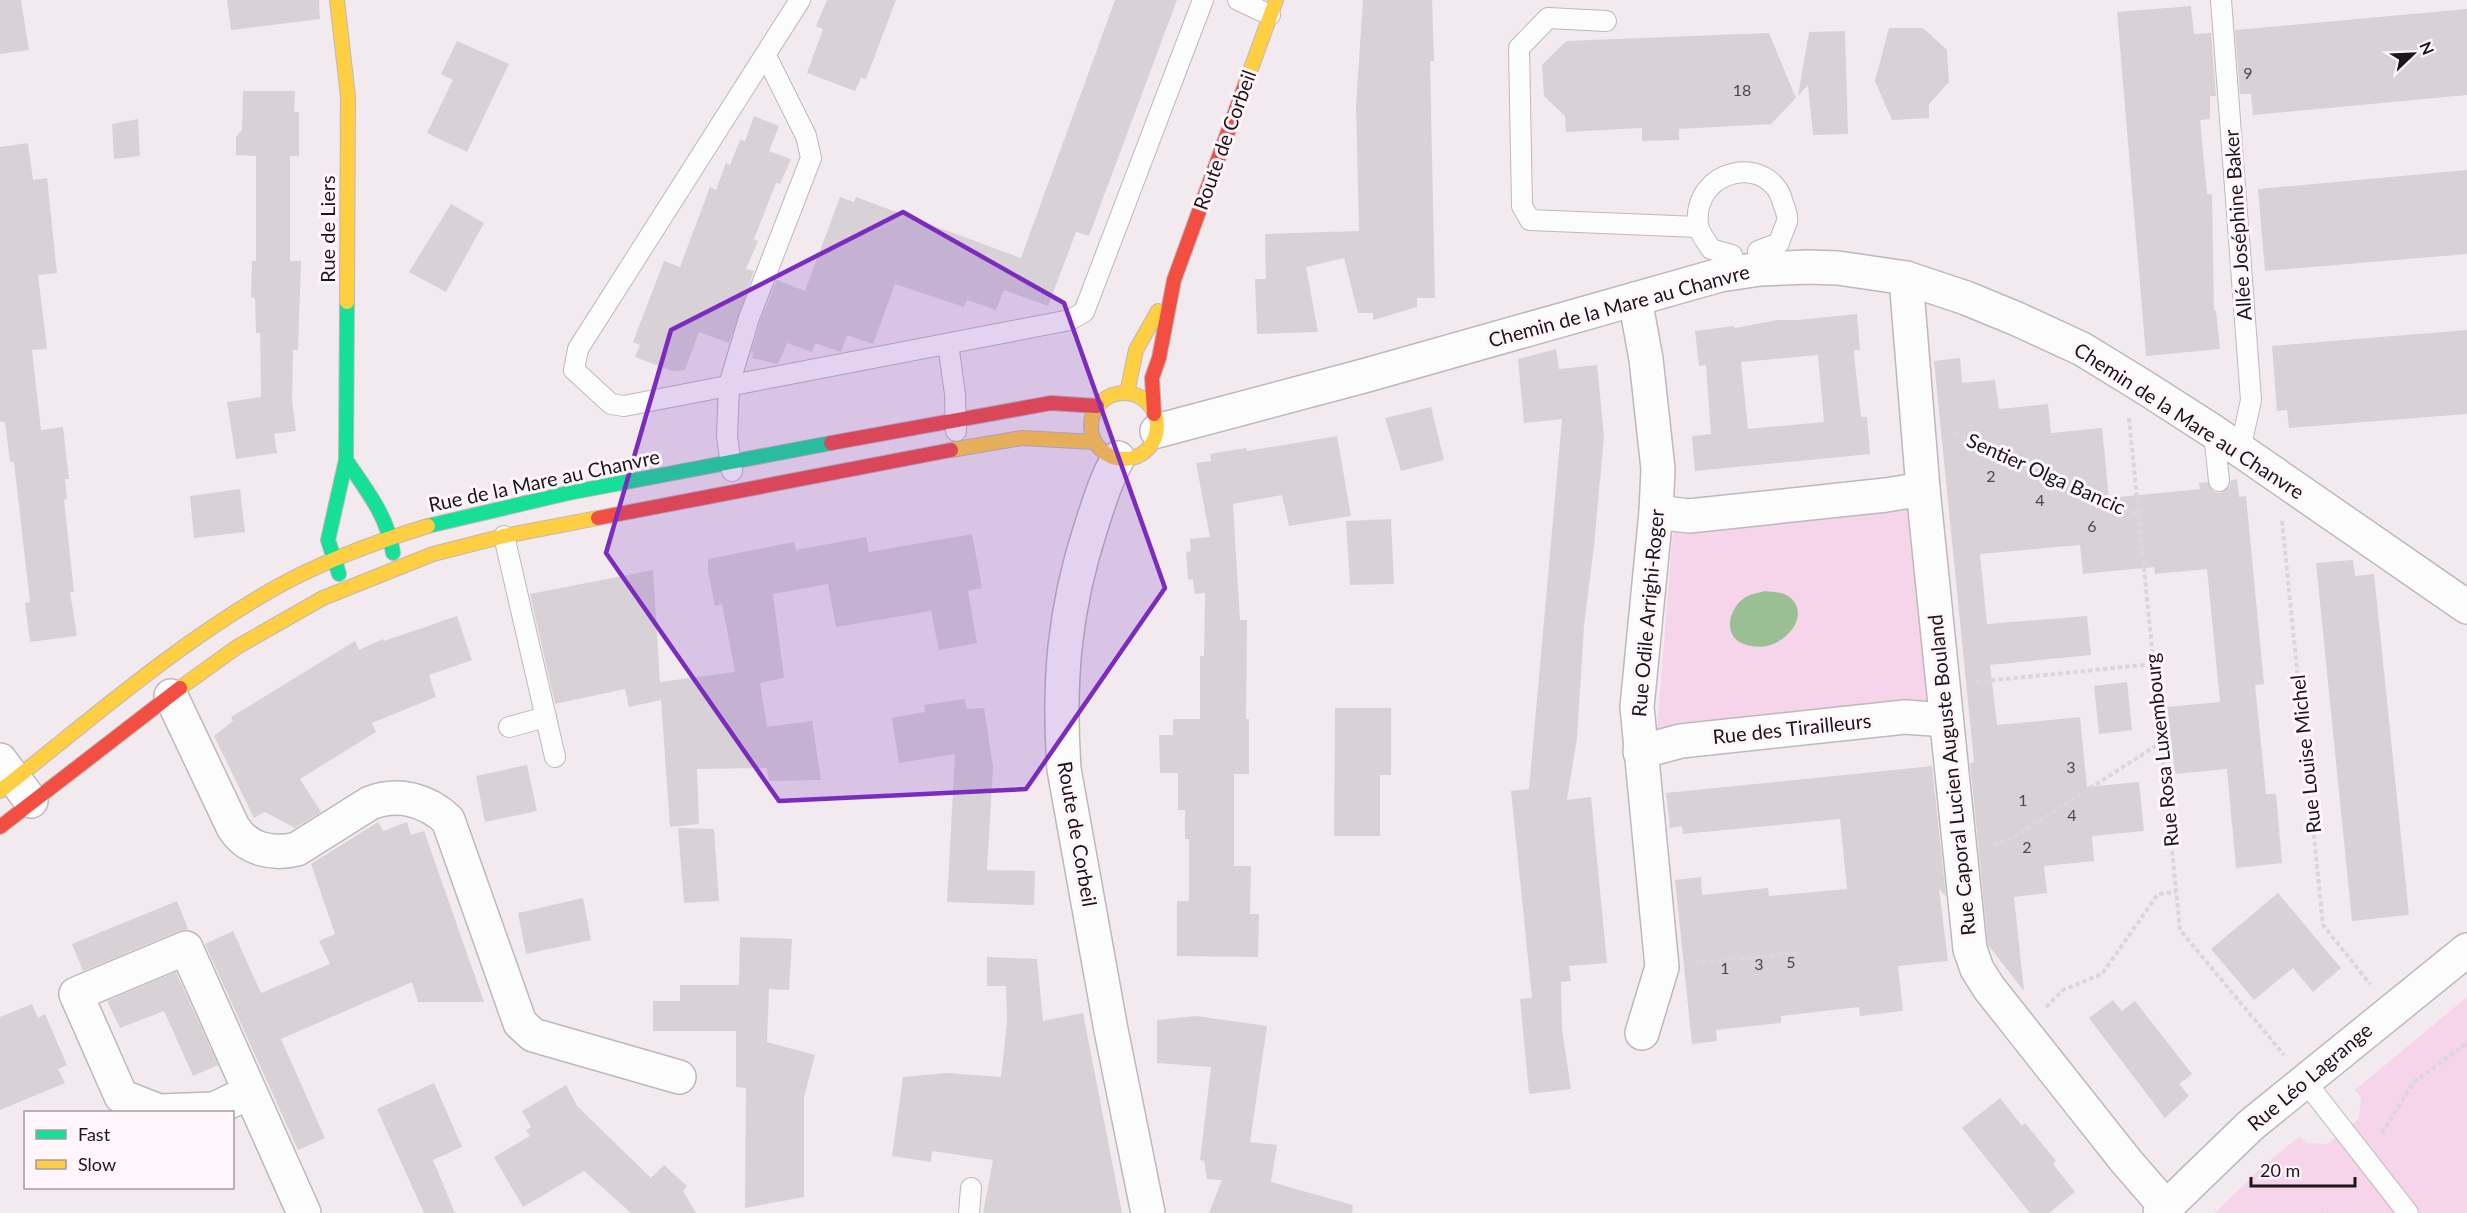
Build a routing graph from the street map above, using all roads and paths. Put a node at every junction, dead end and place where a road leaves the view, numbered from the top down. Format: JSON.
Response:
{"nodes":[{"id":1,"x":337,"y":0,"type":"edge"},
{"id":2,"x":800,"y":0,"type":"edge"},
{"id":3,"x":1203,"y":0,"type":"edge"},
{"id":4,"x":1238,"y":0,"type":"edge"},
{"id":5,"x":2221,"y":0,"type":"edge"},
{"id":6,"x":1273,"y":7,"type":"edge"},
{"id":7,"x":1606,"y":21,"type":"dead end"},
{"id":8,"x":766,"y":56,"type":"junction"},
{"id":9,"x":1698,"y":227,"type":"junction"},
{"id":10,"x":1748,"y":271,"type":"junction"},
{"id":11,"x":1906,"y":278,"type":"junction"},
{"id":12,"x":1174,"y":280,"type":"junction"},
{"id":13,"x":1635,"y":299,"type":"junction"},
{"id":14,"x":948,"y":344,"type":"junction"},
{"id":15,"x":2125,"y":376,"type":"junction"},
{"id":16,"x":729,"y":385,"type":"junction"},
{"id":17,"x":1127,"y":393,"type":"junction"},
{"id":18,"x":1097,"y":406,"type":"junction"},
{"id":19,"x":956,"y":421,"type":"junction"},
{"id":20,"x":1156,"y":423,"type":"junction"},
{"id":21,"x":1918,"y":426,"type":"junction"},
{"id":22,"x":2227,"y":441,"type":"junction"},
{"id":23,"x":1106,"y":450,"type":"junction"},
{"id":24,"x":346,"y":460,"type":"junction"},
{"id":25,"x":730,"y":461,"type":"junction"},
{"id":26,"x":900,"y":461,"type":"junction"},
{"id":27,"x":2277,"y":476,"type":"junction"},
{"id":28,"x":2218,"y":481,"type":"dead end"},
{"id":29,"x":1923,"y":489,"type":"junction"},
{"id":30,"x":734,"y":492,"type":"junction"},
{"id":31,"x":1656,"y":512,"type":"junction"},
{"id":32,"x":2138,"y":515,"type":"junction"},
{"id":33,"x":504,"y":536,"type":"junction"},
{"id":34,"x":392,"y":537,"type":"junction"},
{"id":35,"x":433,"y":554,"type":"junction"},
{"id":36,"x":334,"y":560,"type":"junction"},
{"id":37,"x":2467,"y":607,"type":"edge"},
{"id":38,"x":290,"y":615,"type":"junction"},
{"id":39,"x":2153,"y":664,"type":"junction"},
{"id":40,"x":1943,"y":685,"type":"junction"},
{"id":41,"x":171,"y":696,"type":"junction"},
{"id":42,"x":546,"y":717,"type":"junction"},
{"id":43,"x":1946,"y":720,"type":"junction"},
{"id":44,"x":509,"y":727,"type":"dead end"},
{"id":45,"x":2162,"y":742,"type":"junction"},
{"id":46,"x":1640,"y":752,"type":"junction"},
{"id":47,"x":555,"y":757,"type":"dead end"},
{"id":48,"x":12,"y":783,"type":"edge"},
{"id":49,"x":0,"y":827,"type":"edge"},
{"id":50,"x":1961,"y":857,"type":"junction"},
{"id":51,"x":2176,"y":892,"type":"junction"},
{"id":52,"x":2467,"y":950,"type":"edge"},
{"id":53,"x":1803,"y":952,"type":"dead end"},
{"id":54,"x":1662,"y":967,"type":"junction"},
{"id":55,"x":2391,"y":1010,"type":"junction"},
{"id":56,"x":2024,"y":1032,"type":"junction"},
{"id":57,"x":1642,"y":1033,"type":"dead end"},
{"id":58,"x":2467,"y":1042,"type":"edge"},
{"id":59,"x":679,"y":1077,"type":"dead end"},
{"id":60,"x":2306,"y":1081,"type":"junction"},
{"id":61,"x":250,"y":1092,"type":"junction"},
{"id":62,"x":2364,"y":1155,"type":"junction"},
{"id":63,"x":971,"y":1188,"type":"dead end"},
{"id":64,"x":2163,"y":1210,"type":"edge"},
{"id":65,"x":304,"y":1213,"type":"edge"},
{"id":66,"x":969,"y":1213,"type":"edge"},
{"id":67,"x":1148,"y":1213,"type":"edge"},
{"id":68,"x":2408,"y":1213,"type":"edge"}],
"edges":[{"from":1,"to":24,"type":"main road","name":"Rue de Liers"},
{"from":2,"to":8,"type":"lane"},
{"from":3,"to":14,"type":"lane"},
{"from":4,"to":6,"type":"lane"},
{"from":5,"to":22,"type":"lane","name":"Allée Joséphine Baker"},
{"from":6,"to":12,"type":"main road","name":"Route de Corbeil"},
{"from":7,"to":9,"type":"lane"},
{"from":8,"to":16,"type":"lane"},
{"from":8,"to":16,"type":"lane"},
{"from":9,"to":10,"type":"lane"},
{"from":9,"to":10,"type":"lane"},
{"from":10,"to":11,"type":"street","name":"Chemin de la Mare au Chanvre"},
{"from":10,"to":13,"type":"street","name":"Chemin de la Mare au Chanvre"},
{"from":11,"to":15,"type":"street","name":"Chemin de la Mare au Chanvre"},
{"from":11,"to":21,"type":"street","name":"Rue Caporal Lucien Auguste Bouland"},
{"from":12,"to":17,"type":"main road","name":"Route de Corbeil"},
{"from":12,"to":20,"type":"main road","name":"Route de Corbeil"},
{"from":13,"to":20,"type":"street","name":"Chemin de la Mare au Chanvre"},
{"from":13,"to":31,"type":"street","name":"Rue Odile Arrighi-Roger"},
{"from":14,"to":16,"type":"lane"},
{"from":14,"to":19,"type":"lane"},
{"from":15,"to":22,"type":"street","name":"Chemin de la Mare au Chanvre"},
{"from":15,"to":32,"type":"path","name":"Rue Rosa Luxembourg"},
{"from":16,"to":25,"type":"lane"},
{"from":17,"to":18,"type":"main road"},
{"from":17,"to":20,"type":"main road"},
{"from":18,"to":19,"type":"main road","name":"Rue de la Mare au Chanvre"},
{"from":18,"to":23,"type":"main road"},
{"from":19,"to":25,"type":"main road","name":"Rue de la Mare au Chanvre"},
{"from":19,"to":26,"type":"lane"},
{"from":20,"to":23,"type":"main road"},
{"from":21,"to":29,"type":"street","name":"Rue Caporal Lucien Auguste Bouland"},
{"from":21,"to":32,"type":"path","name":"Sentier Olga Bancic"},
{"from":22,"to":27,"type":"street","name":"Chemin de la Mare au Chanvre"},
{"from":22,"to":28,"type":"lane","name":"Allée Joséphine Baker"},
{"from":23,"to":26,"type":"main road","name":"Rue de la Mare au Chanvre"},
{"from":23,"to":67,"type":"street","name":"Route de Corbeil"},
{"from":24,"to":34,"type":"main road"},
{"from":24,"to":36,"type":"main road","name":"Rue de Liers"},
{"from":25,"to":30,"type":"lane"},
{"from":25,"to":34,"type":"main road","name":"Rue de la Mare au Chanvre"},
{"from":26,"to":30,"type":"main road","name":"Rue de la Mare au Chanvre"},
{"from":27,"to":37,"type":"street","name":"Chemin de la Mare au Chanvre"},
{"from":27,"to":55,"type":"path","name":"Rue Louise Michel"},
{"from":29,"to":31,"type":"street"},
{"from":29,"to":40,"type":"street","name":"Rue Caporal Lucien Auguste Bouland"},
{"from":30,"to":33,"type":"main road","name":"Rue de la Mare au Chanvre"},
{"from":31,"to":46,"type":"street","name":"Rue Odile Arrighi-Roger"},
{"from":32,"to":39,"type":"path","name":"Rue Rosa Luxembourg"},
{"from":33,"to":35,"type":"main road","name":"Rue de la Mare au Chanvre"},
{"from":33,"to":42,"type":"lane"},
{"from":34,"to":35,"type":"main road"},
{"from":34,"to":36,"type":"main road","name":"Rue de la Mare au Chanvre"},
{"from":35,"to":38,"type":"main road","name":"Rue de la Mare au Chanvre"},
{"from":36,"to":38,"type":"main road","name":"Rue de Liers"},
{"from":36,"to":48,"type":"main road","name":"Rue de la Mare au Chanvre"},
{"from":38,"to":41,"type":"main road","name":"Rue de la Mare au Chanvre"},
{"from":39,"to":40,"type":"path"},
{"from":39,"to":45,"type":"path","name":"Rue Rosa Luxembourg"},
{"from":40,"to":43,"type":"street","name":"Rue Caporal Lucien Auguste Bouland"},
{"from":41,"to":48,"type":"main road","name":"Rue de la Mare au Chanvre"},
{"from":41,"to":59,"type":"street"},
{"from":42,"to":44,"type":"lane"},
{"from":42,"to":47,"type":"lane"},
{"from":43,"to":46,"type":"street","name":"Rue des Tirailleurs"},
{"from":43,"to":50,"type":"street","name":"Rue Caporal Lucien Auguste Bouland"},
{"from":45,"to":50,"type":"path"},
{"from":45,"to":51,"type":"path","name":"Rue Rosa Luxembourg"},
{"from":46,"to":54,"type":"street","name":"Rue Odile Arrighi-Roger"},
{"from":48,"to":49,"type":"main road","name":"Rue de la Mare au Chanvre"},
{"from":50,"to":56,"type":"street","name":"Rue Caporal Lucien Auguste Bouland"},
{"from":51,"to":56,"type":"path"},
{"from":51,"to":60,"type":"path","name":"Rue Rosa Luxembourg"},
{"from":52,"to":55,"type":"street","name":"Rue Léo Lagrange"},
{"from":53,"to":54,"type":"path"},
{"from":54,"to":57,"type":"street","name":"Rue Odile Arrighi-Roger"},
{"from":55,"to":60,"type":"street","name":"Rue Léo Lagrange"},
{"from":56,"to":64,"type":"street","name":"Rue Caporal Lucien Auguste Bouland"},
{"from":58,"to":62,"type":"path"},
{"from":60,"to":62,"type":"lane"},
{"from":60,"to":64,"type":"street","name":"Rue Léo Lagrange"},
{"from":61,"to":61,"type":"street"},
{"from":61,"to":65,"type":"street"},
{"from":62,"to":68,"type":"lane"},
{"from":63,"to":66,"type":"lane"}]}
